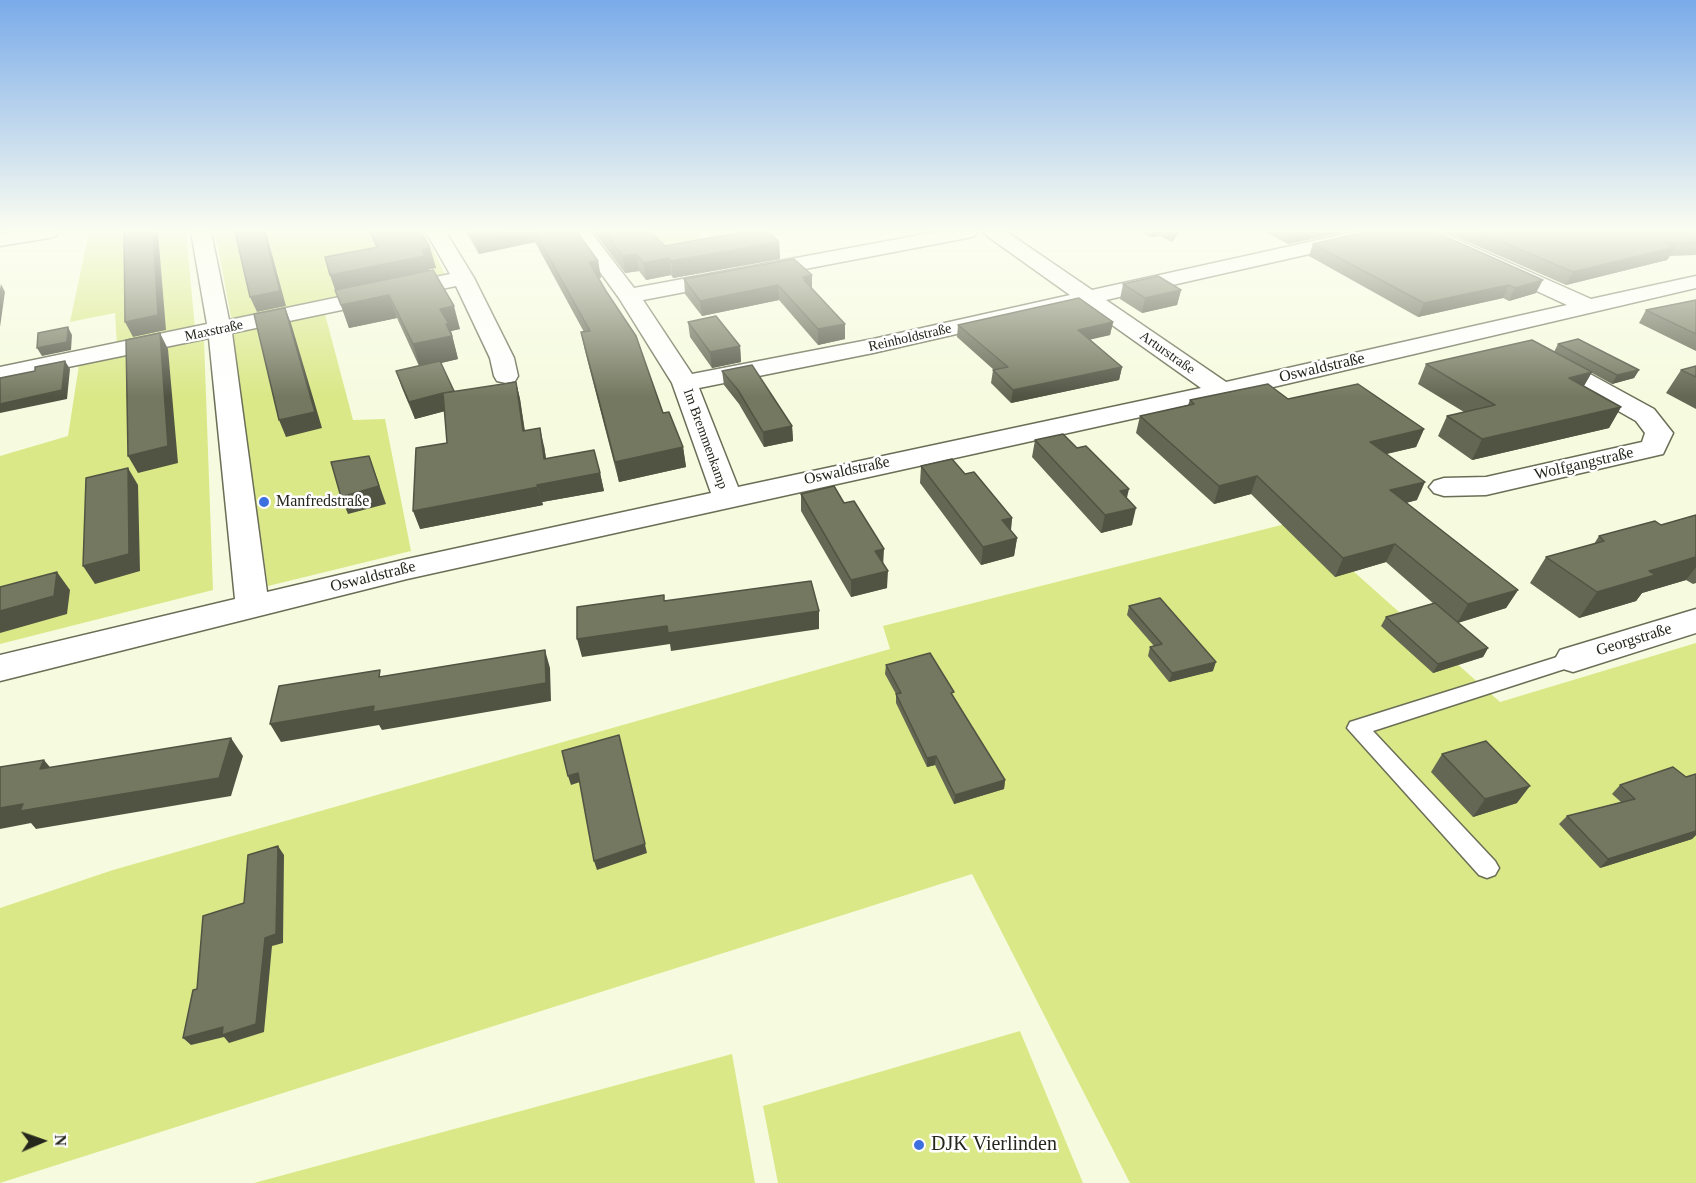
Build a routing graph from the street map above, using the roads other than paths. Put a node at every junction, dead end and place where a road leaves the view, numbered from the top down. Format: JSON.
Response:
{"nodes":[{"id":1,"x":212,"y":287,"type":"edge"},
{"id":2,"x":420,"y":287,"type":"edge"},
{"id":3,"x":467,"y":287,"type":"edge"},
{"id":4,"x":621,"y":287,"type":"edge"},
{"id":5,"x":675,"y":287,"type":"edge"},
{"id":6,"x":1072,"y":287,"type":"edge"},
{"id":7,"x":1135,"y":287,"type":"edge"},
{"id":8,"x":1546,"y":287,"type":"edge"},
{"id":9,"x":1672,"y":287,"type":"edge"},
{"id":10,"x":628,"y":296,"type":"junction"},
{"id":11,"x":1087,"y":298,"type":"junction"},
{"id":12,"x":1587,"y":306,"type":"junction"},
{"id":13,"x":1491,"y":329,"type":"junction"},
{"id":14,"x":220,"y":330,"type":"junction"},
{"id":15,"x":0,"y":374,"type":"edge"},
{"id":16,"x":506,"y":376,"type":"dead end"},
{"id":17,"x":685,"y":383,"type":"junction"},
{"id":18,"x":1222,"y":391,"type":"junction"},
{"id":19,"x":1444,"y":487,"type":"dead end"},
{"id":20,"x":727,"y":497,"type":"junction"},
{"id":21,"x":252,"y":606,"type":"junction"},
{"id":22,"x":1696,"y":621,"type":"edge"},
{"id":23,"x":1573,"y":659,"type":"joint"},
{"id":24,"x":0,"y":668,"type":"edge"},
{"id":25,"x":1487,"y":868,"type":"dead end"}],
"edges":[{"from":1,"to":14,"type":"street"},
{"from":2,"to":14,"type":"street","name":"Maxstraße"},
{"from":3,"to":16,"type":"street"},
{"from":4,"to":10,"type":"street","name":"Im Bremmenkamp"},
{"from":5,"to":10,"type":"street"},
{"from":6,"to":11,"type":"street","name":"Arturstraße"},
{"from":7,"to":11,"type":"street","name":"Reinholdstraße"},
{"from":8,"to":12,"type":"street"},
{"from":9,"to":12,"type":"street","name":"Oswaldstraße"},
{"from":10,"to":17,"type":"street","name":"Im Bremmenkamp"},
{"from":11,"to":17,"type":"street","name":"Reinholdstraße"},
{"from":11,"to":18,"type":"street","name":"Arturstraße"},
{"from":12,"to":13,"type":"street","name":"Oswaldstraße"},
{"from":13,"to":18,"type":"street","name":"Oswaldstraße"},
{"from":13,"to":19,"type":"street","name":"Wolfgangstraße"},
{"from":14,"to":15,"type":"street","name":"Maxstraße"},
{"from":14,"to":21,"type":"street"},
{"from":17,"to":20,"type":"street","name":"Im Bremmenkamp"},
{"from":18,"to":20,"type":"street","name":"Oswaldstraße"},
{"from":20,"to":21,"type":"street","name":"Oswaldstraße"},
{"from":21,"to":24,"type":"street","name":"Oswaldstraße"},
{"from":22,"to":23,"type":"street","name":"Georgstraße"},
{"from":23,"to":25,"type":"lane"}]}
